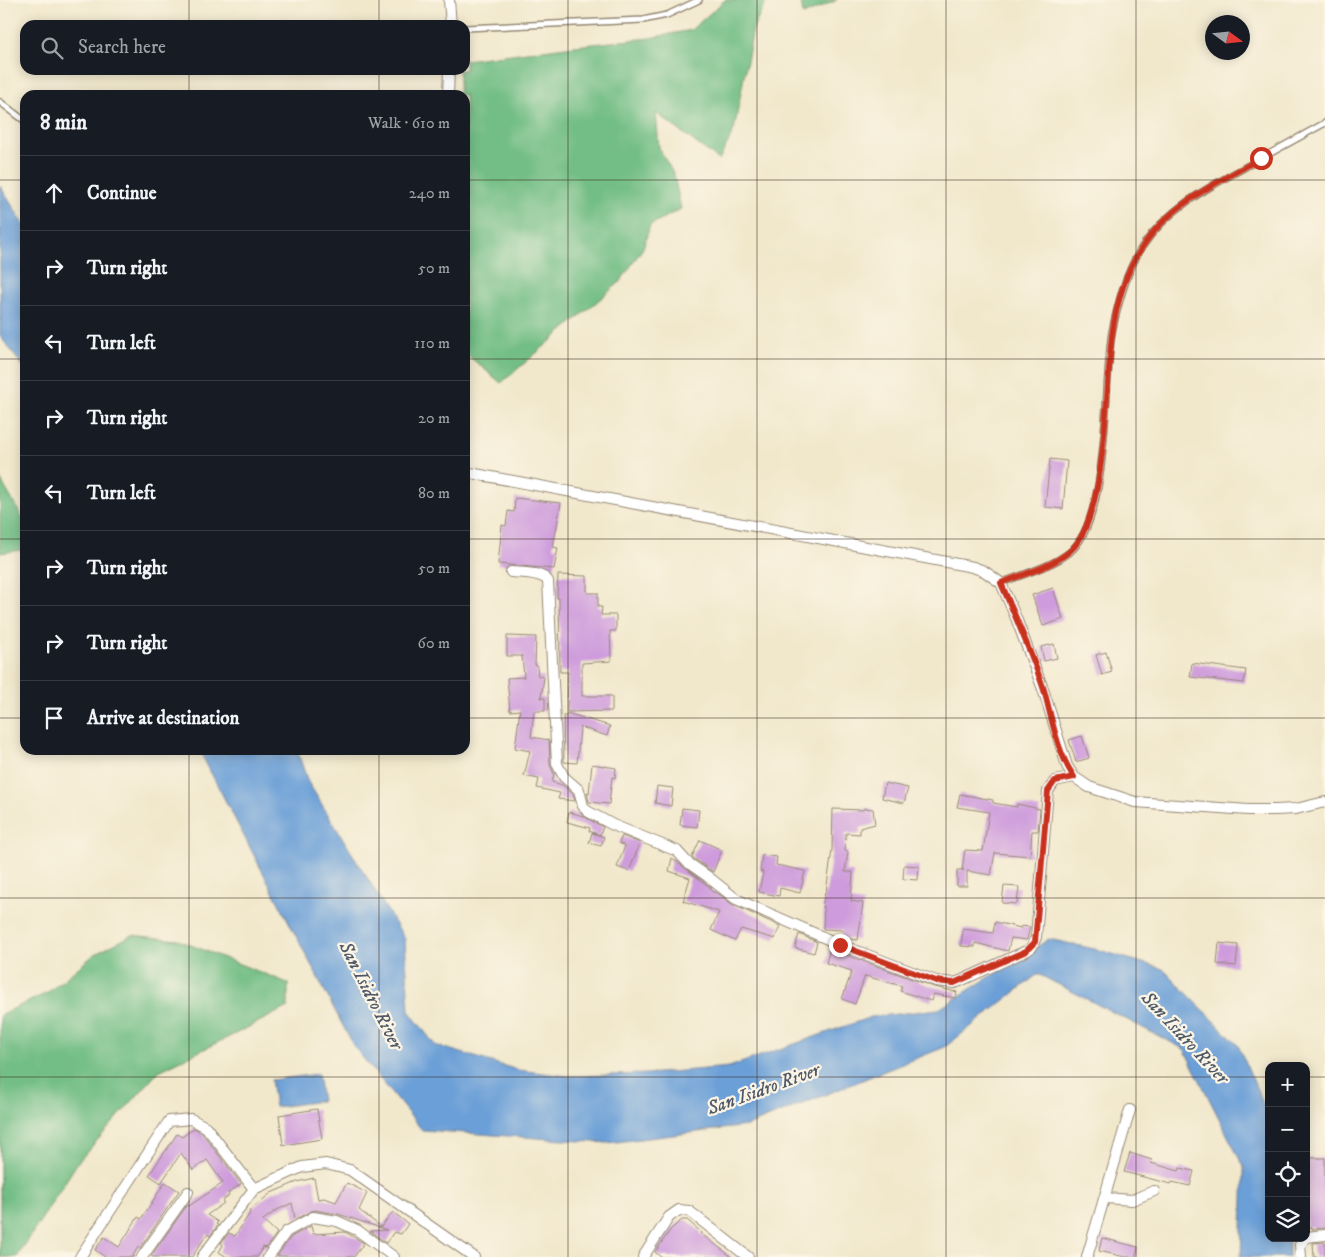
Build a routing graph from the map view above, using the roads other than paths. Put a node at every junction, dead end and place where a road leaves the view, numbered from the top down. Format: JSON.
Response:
{"nodes":[{"id":1,"x":449,"y":0,"type":"edge"},
{"id":2,"x":699,"y":0,"type":"edge"},
{"id":3,"x":451,"y":20,"type":"edge"},
{"id":4,"x":470,"y":28,"type":"edge"},
{"id":5,"x":449,"y":75,"type":"edge"},
{"id":6,"x":448,"y":90,"type":"edge"},
{"id":7,"x":0,"y":102,"type":"edge"},
{"id":8,"x":20,"y":117,"type":"edge"},
{"id":9,"x":1325,"y":122,"type":"edge"},
{"id":10,"x":470,"y":473,"type":"edge"},
{"id":11,"x":511,"y":572,"type":"dead end"},
{"id":12,"x":1001,"y":583,"type":"junction"},
{"id":13,"x":1074,"y":777,"type":"junction"},
{"id":14,"x":1325,"y":802,"type":"edge"},
{"id":15,"x":1130,"y":1110,"type":"dead end"},
{"id":16,"x":254,"y":1189,"type":"junction"},
{"id":17,"x":1154,"y":1191,"type":"dead end"},
{"id":18,"x":188,"y":1192,"type":"dead end"},
{"id":19,"x":1105,"y":1198,"type":"junction"},
{"id":20,"x":1325,"y":1236,"type":"edge"},
{"id":21,"x":1310,"y":1238,"type":"edge"},
{"id":22,"x":1303,"y":1242,"type":"edge"},
{"id":23,"x":80,"y":1257,"type":"edge"},
{"id":24,"x":142,"y":1257,"type":"edge"},
{"id":25,"x":202,"y":1257,"type":"edge"},
{"id":26,"x":268,"y":1257,"type":"edge"},
{"id":27,"x":394,"y":1257,"type":"edge"},
{"id":28,"x":474,"y":1257,"type":"edge"},
{"id":29,"x":644,"y":1257,"type":"edge"},
{"id":30,"x":748,"y":1257,"type":"edge"},
{"id":31,"x":1087,"y":1257,"type":"edge"},
{"id":32,"x":1301,"y":1257,"type":"edge"}],
"edges":[{"from":1,"to":3,"type":"street"},
{"from":2,"to":4,"type":"lane"},
{"from":5,"to":6,"type":"street"},
{"from":7,"to":8,"type":"lane"},
{"from":9,"to":12,"type":"lane"},
{"from":10,"to":12,"type":"street"},
{"from":11,"to":13,"type":"street"},
{"from":12,"to":13,"type":"street"},
{"from":13,"to":14,"type":"street"},
{"from":15,"to":19,"type":"street"},
{"from":16,"to":23,"type":"street"},
{"from":16,"to":25,"type":"street"},
{"from":16,"to":28,"type":"street"},
{"from":17,"to":19,"type":"street"},
{"from":18,"to":24,"type":"street"},
{"from":19,"to":31,"type":"street"},
{"from":20,"to":21,"type":"street"},
{"from":22,"to":32,"type":"street"},
{"from":26,"to":27,"type":"street"},
{"from":29,"to":30,"type":"street"}]}
